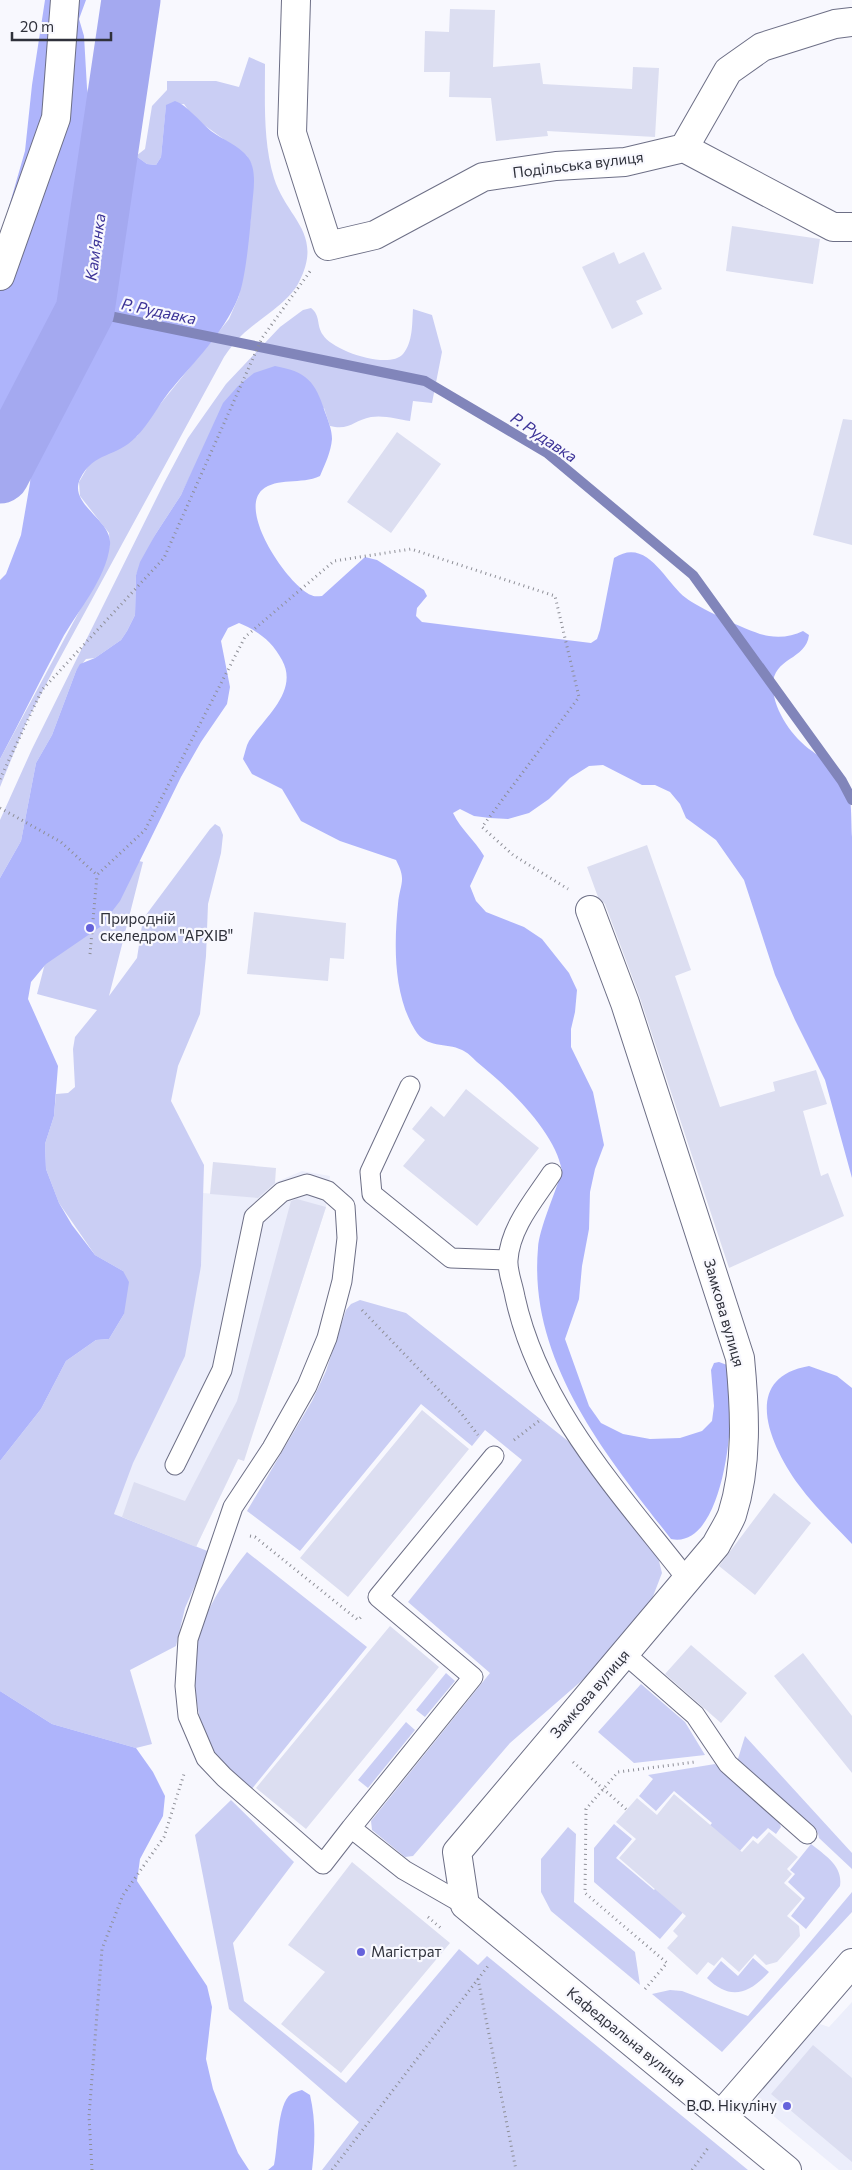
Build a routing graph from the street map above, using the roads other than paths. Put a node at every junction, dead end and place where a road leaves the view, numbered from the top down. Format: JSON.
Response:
{"nodes":[{"id":1,"x":64,"y":0,"type":"edge"},
{"id":2,"x":296,"y":0,"type":"edge"},
{"id":3,"x":852,"y":22,"type":"edge"},
{"id":4,"x":684,"y":148,"type":"junction"},
{"id":5,"x":852,"y":227,"type":"edge"},
{"id":6,"x":0,"y":276,"type":"edge"},
{"id":7,"x":590,"y":910,"type":"road end"},
{"id":8,"x":410,"y":1086,"type":"dead end"},
{"id":9,"x":552,"y":1173,"type":"dead end"},
{"id":10,"x":507,"y":1260,"type":"junction"},
{"id":11,"x":494,"y":1456,"type":"road end"},
{"id":12,"x":175,"y":1465,"type":"dead end"},
{"id":13,"x":687,"y":1579,"type":"junction"},
{"id":14,"x":625,"y":1654,"type":"junction"},
{"id":15,"x":351,"y":1828,"type":"junction"},
{"id":16,"x":807,"y":1834,"type":"dead end"},
{"id":17,"x":465,"y":1905,"type":"junction"},
{"id":18,"x":852,"y":1963,"type":"edge"},
{"id":19,"x":721,"y":2115,"type":"junction"},
{"id":20,"x":787,"y":2170,"type":"edge"}],
"edges":[{"from":1,"to":6,"type":"street"},
{"from":2,"to":4,"type":"street","name":"Подільська вулиця"},
{"from":3,"to":4,"type":"street"},
{"from":4,"to":5,"type":"street"},
{"from":7,"to":13,"type":"street","name":"Замкова вулиця"},
{"from":8,"to":10,"type":"lane"},
{"from":9,"to":10,"type":"lane"},
{"from":10,"to":13,"type":"lane"},
{"from":11,"to":15,"type":"lane"},
{"from":12,"to":15,"type":"lane"},
{"from":13,"to":14,"type":"street","name":"Замкова вулиця"},
{"from":14,"to":16,"type":"lane"},
{"from":14,"to":17,"type":"street","name":"Замкова вулиця"},
{"from":15,"to":17,"type":"lane"},
{"from":17,"to":19,"type":"street","name":"Кафедральна вулиця"},
{"from":18,"to":19,"type":"street"},
{"from":19,"to":20,"type":"street","name":"Кафедральна вулиця"}]}
